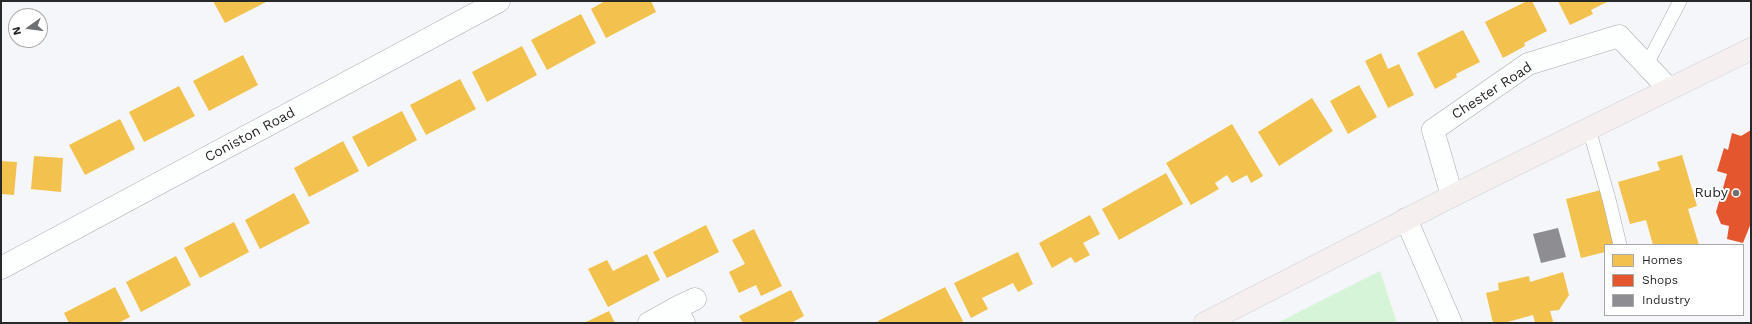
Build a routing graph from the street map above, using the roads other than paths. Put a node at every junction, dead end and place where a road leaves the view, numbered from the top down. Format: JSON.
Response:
{"nodes":[{"id":1,"x":499,"y":1,"type":"edge"},
{"id":2,"x":1680,"y":1,"type":"edge"},
{"id":3,"x":1751,"y":49,"type":"edge"},
{"id":4,"x":1646,"y":66,"type":"junction"},
{"id":5,"x":1669,"y":89,"type":"junction"},
{"id":6,"x":1589,"y":129,"type":"junction"},
{"id":7,"x":1452,"y":196,"type":"junction"},
{"id":8,"x":1406,"y":220,"type":"junction"},
{"id":9,"x":1620,"y":244,"type":"edge"},
{"id":10,"x":1,"y":268,"type":"edge"},
{"id":11,"x":685,"y":310,"type":"edge"},
{"id":12,"x":649,"y":323,"type":"edge"},
{"id":13,"x":1205,"y":323,"type":"edge"},
{"id":14,"x":1451,"y":323,"type":"edge"}],
"edges":[{"from":1,"to":10,"type":"street","name":"Coniston Road"},
{"from":2,"to":4,"type":"lane"},
{"from":3,"to":5,"type":"highway"},
{"from":4,"to":5,"type":"street","name":"Chester Road"},
{"from":4,"to":7,"type":"street","name":"Chester Road"},
{"from":5,"to":6,"type":"highway"},
{"from":6,"to":7,"type":"highway"},
{"from":6,"to":9,"type":"lane"},
{"from":7,"to":8,"type":"highway"},
{"from":8,"to":13,"type":"highway"},
{"from":8,"to":14,"type":"street"},
{"from":11,"to":12,"type":"street"}]}
